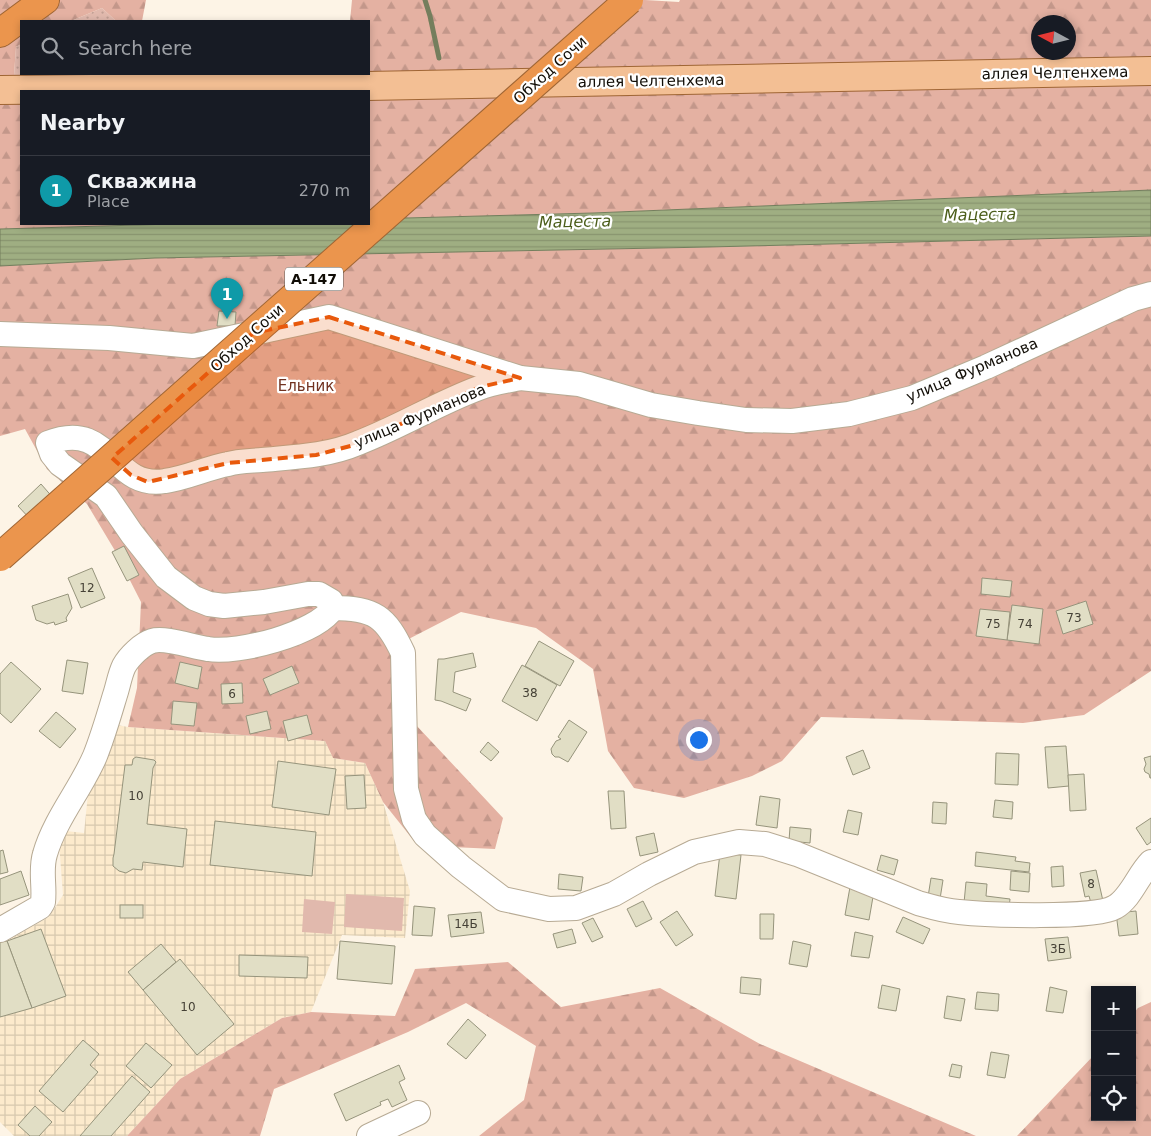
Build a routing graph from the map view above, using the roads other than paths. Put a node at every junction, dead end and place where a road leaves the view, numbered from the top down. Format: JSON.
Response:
{"nodes":[{"id":1,"x":45,"y":0,"type":"edge"},
{"id":2,"x":629,"y":0,"type":"edge"},
{"id":3,"x":0,"y":33,"type":"edge"},
{"id":4,"x":1151,"y":71,"type":"edge"},
{"id":5,"x":0,"y":90,"type":"edge"},
{"id":6,"x":1151,"y":294,"type":"edge"},
{"id":7,"x":0,"y":334,"type":"edge"},
{"id":8,"x":520,"y":378,"type":"junction"},
{"id":9,"x":0,"y":557,"type":"edge"},
{"id":10,"x":333,"y":608,"type":"junction"},
{"id":11,"x":1151,"y":862,"type":"edge"},
{"id":12,"x":0,"y":930,"type":"edge"},
{"id":13,"x":418,"y":1113,"type":"dead end"},
{"id":14,"x":369,"y":1136,"type":"edge"}],
"edges":[{"from":1,"to":3,"type":"highway"},
{"from":2,"to":9,"type":"highway","name":"Обход Сочи","number":"А-147","bridge":true},
{"from":4,"to":5,"type":"main road","name":"аллея Челтенхема"},
{"from":6,"to":8,"type":"street","name":"улица Фурманова"},
{"from":7,"to":8,"type":"street","name":"улица Фурманова"},
{"from":8,"to":10,"type":"street","name":"улица Фурманова"},
{"from":10,"to":11,"type":"street"},
{"from":10,"to":12,"type":"street"},
{"from":13,"to":14,"type":"street"}]}
